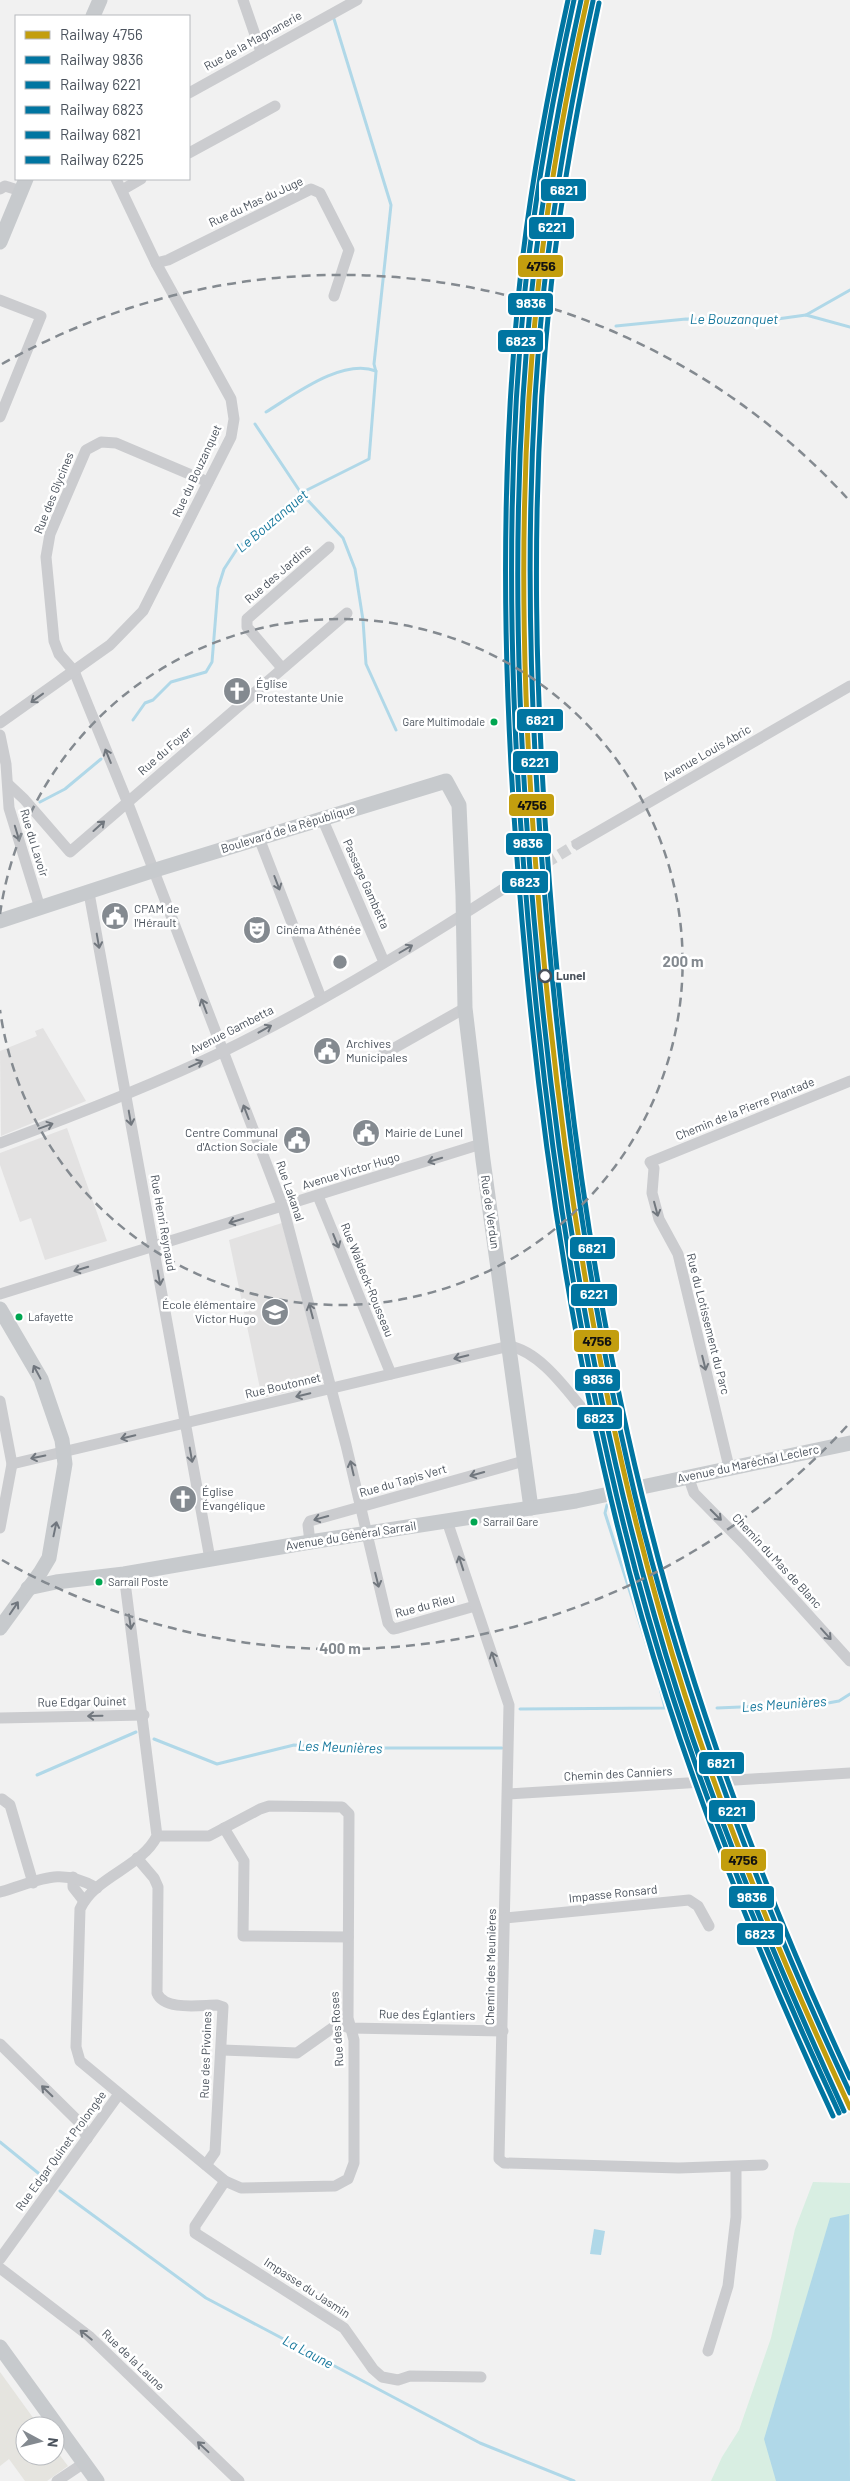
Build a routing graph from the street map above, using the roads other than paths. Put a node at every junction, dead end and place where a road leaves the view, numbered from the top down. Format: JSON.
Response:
{"nodes":[{"id":1,"x":100,"y":0,"type":"edge"},
{"id":2,"x":243,"y":0,"type":"edge"},
{"id":3,"x":357,"y":0,"type":"edge"},
{"id":4,"x":93,"y":15,"type":"edge"},
{"id":5,"x":262,"y":52,"type":"junction"},
{"id":6,"x":190,"y":92,"type":"edge"},
{"id":7,"x":275,"y":106,"type":"dead end"},
{"id":8,"x":190,"y":152,"type":"edge"},
{"id":9,"x":117,"y":180,"type":"edge"},
{"id":10,"x":139,"y":180,"type":"edge"},
{"id":11,"x":23,"y":185,"type":"edge"},
{"id":12,"x":0,"y":188,"type":"edge"},
{"id":13,"x":122,"y":190,"type":"junction"},
{"id":14,"x":0,"y":242,"type":"edge"},
{"id":15,"x":156,"y":263,"type":"junction"},
{"id":16,"x":334,"y":296,"type":"dead end"},
{"id":17,"x":0,"y":300,"type":"edge"},
{"id":18,"x":0,"y":417,"type":"edge"},
{"id":19,"x":208,"y":482,"type":"junction"},
{"id":20,"x":329,"y":547,"type":"dead end"},
{"id":21,"x":347,"y":613,"type":"dead end"},
{"id":22,"x":282,"y":668,"type":"junction"},
{"id":23,"x":74,"y":671,"type":"junction"},
{"id":24,"x":850,"y":686,"type":"edge"},
{"id":25,"x":0,"y":723,"type":"edge"},
{"id":26,"x":0,"y":735,"type":"edge"},
{"id":27,"x":9,"y":785,"type":"junction"},
{"id":28,"x":127,"y":801,"type":"junction"},
{"id":29,"x":322,"y":818,"type":"junction"},
{"id":30,"x":260,"y":838,"type":"junction"},
{"id":31,"x":576,"y":844,"type":"tunnel mouth"},
{"id":32,"x":152,"y":871,"type":"junction"},
{"id":33,"x":503,"y":889,"type":"tunnel mouth"},
{"id":34,"x":89,"y":893,"type":"junction"},
{"id":35,"x":40,"y":908,"type":"junction"},
{"id":36,"x":463,"y":915,"type":"junction"},
{"id":37,"x":0,"y":920,"type":"edge"},
{"id":38,"x":384,"y":962,"type":"junction"},
{"id":39,"x":321,"y":998,"type":"junction"},
{"id":40,"x":465,"y":1008,"type":"junction"},
{"id":41,"x":222,"y":1052,"type":"junction"},
{"id":42,"x":382,"y":1055,"type":"dead end"},
{"id":43,"x":850,"y":1081,"type":"edge"},
{"id":44,"x":126,"y":1096,"type":"junction"},
{"id":45,"x":0,"y":1143,"type":"edge"},
{"id":46,"x":481,"y":1144,"type":"junction"},
{"id":47,"x":650,"y":1162,"type":"joint"},
{"id":48,"x":318,"y":1196,"type":"junction"},
{"id":49,"x":283,"y":1207,"type":"junction"},
{"id":50,"x":153,"y":1247,"type":"junction"},
{"id":51,"x":0,"y":1294,"type":"edge"},
{"id":52,"x":0,"y":1309,"type":"edge"},
{"id":53,"x":508,"y":1346,"type":"junction"},
{"id":54,"x":391,"y":1374,"type":"junction"},
{"id":55,"x":332,"y":1388,"type":"junction"},
{"id":56,"x":0,"y":1401,"type":"edge"},
{"id":57,"x":581,"y":1407,"type":"dead end"},
{"id":58,"x":186,"y":1423,"type":"junction"},
{"id":59,"x":850,"y":1443,"type":"edge"},
{"id":60,"x":65,"y":1452,"type":"junction"},
{"id":61,"x":524,"y":1461,"type":"junction"},
{"id":62,"x":12,"y":1464,"type":"junction"},
{"id":63,"x":729,"y":1467,"type":"junction"},
{"id":64,"x":688,"y":1476,"type":"junction"},
{"id":65,"x":646,"y":1486,"type":"joint"},
{"id":66,"x":361,"y":1508,"type":"junction"},
{"id":67,"x":530,"y":1508,"type":"junction"},
{"id":68,"x":446,"y":1521,"type":"junction"},
{"id":69,"x":0,"y":1528,"type":"edge"},
{"id":70,"x":365,"y":1533,"type":"junction"},
{"id":71,"x":310,"y":1542,"type":"junction"},
{"id":72,"x":210,"y":1559,"type":"junction"},
{"id":73,"x":46,"y":1563,"type":"junction"},
{"id":74,"x":124,"y":1574,"type":"junction"},
{"id":75,"x":56,"y":1582,"type":"junction"},
{"id":76,"x":28,"y":1588,"type":"junction"},
{"id":77,"x":475,"y":1606,"type":"junction"},
{"id":78,"x":0,"y":1628,"type":"edge"},
{"id":79,"x":850,"y":1661,"type":"edge"},
{"id":80,"x":144,"y":1714,"type":"junction"},
{"id":81,"x":0,"y":1718,"type":"edge"},
{"id":82,"x":850,"y":1773,"type":"edge"},
{"id":83,"x":508,"y":1794,"type":"junction"},
{"id":84,"x":2,"y":1799,"type":"dead end"},
{"id":85,"x":224,"y":1828,"type":"junction"},
{"id":86,"x":158,"y":1836,"type":"junction"},
{"id":87,"x":137,"y":1858,"type":"junction"},
{"id":88,"x":72,"y":1877,"type":"junction"},
{"id":89,"x":33,"y":1883,"type":"junction"},
{"id":90,"x":97,"y":1888,"type":"junction"},
{"id":91,"x":0,"y":1892,"type":"edge"},
{"id":92,"x":84,"y":1901,"type":"junction"},
{"id":93,"x":506,"y":1918,"type":"junction"},
{"id":94,"x":709,"y":1926,"type":"dead end"},
{"id":95,"x":348,"y":1937,"type":"junction"},
{"id":96,"x":350,"y":2028,"type":"junction"},
{"id":97,"x":503,"y":2031,"type":"junction"},
{"id":98,"x":0,"y":2044,"type":"edge"},
{"id":99,"x":222,"y":2050,"type":"junction"},
{"id":100,"x":119,"y":2094,"type":"junction"},
{"id":101,"x":82,"y":2125,"type":"junction"},
{"id":102,"x":95,"y":2128,"type":"junction"},
{"id":103,"x":87,"y":2139,"type":"junction"},
{"id":104,"x":206,"y":2165,"type":"junction"},
{"id":105,"x":763,"y":2165,"type":"dead end"},
{"id":106,"x":736,"y":2167,"type":"junction"},
{"id":107,"x":225,"y":2181,"type":"junction"},
{"id":108,"x":0,"y":2259,"type":"edge"},
{"id":109,"x":0,"y":2268,"type":"edge"},
{"id":110,"x":0,"y":2347,"type":"edge"},
{"id":111,"x":708,"y":2351,"type":"dead end"},
{"id":112,"x":481,"y":2377,"type":"dead end"},
{"id":113,"x":84,"y":2463,"type":"junction"},
{"id":114,"x":57,"y":2481,"type":"edge"},
{"id":115,"x":97,"y":2481,"type":"edge"},
{"id":116,"x":239,"y":2481,"type":"edge"}],
"edges":[{"from":1,"to":4,"type":"main road"},
{"from":2,"to":5,"type":"street"},
{"from":3,"to":5,"type":"street","name":"Rue de la Magnanerie"},
{"from":5,"to":6,"type":"street","name":"Rue de la Magnanerie"},
{"from":7,"to":8,"type":"street"},
{"from":9,"to":13,"type":"street","name":"Rue du Bouzanquet"},
{"from":10,"to":13,"type":"street"},
{"from":11,"to":12,"type":"street"},
{"from":11,"to":14,"type":"main road"},
{"from":13,"to":15,"type":"street","name":"Rue du Bouzanquet"},
{"from":15,"to":16,"type":"street","name":"Rue du Mas du Juge"},
{"from":15,"to":19,"type":"street","name":"Rue du Bouzanquet"},
{"from":17,"to":18,"type":"street"},
{"from":19,"to":23,"type":"street","name":"Rue du Bouzanquet"},
{"from":19,"to":23,"type":"street","name":"Rue des Glycines"},
{"from":20,"to":22,"type":"street","name":"Rue des Jardins"},
{"from":21,"to":22,"type":"street","name":"Rue du Foyer"},
{"from":22,"to":28,"type":"street","name":"Rue du Foyer"},
{"from":23,"to":25,"type":"street","name":"Rue du Bouzanquet","one_way":true},
{"from":28,"to":23,"type":"street","name":"Rue des Glycines","one_way":true},
{"from":24,"to":31,"type":"street","name":"Avenue Louis Abric"},
{"from":26,"to":27,"type":"street","name":"Rue du Lavoir"},
{"from":27,"to":28,"type":"street","name":"Rue du Foyer","one_way":true},
{"from":27,"to":35,"type":"street","name":"Rue du Lavoir","one_way":true},
{"from":28,"to":32,"type":"street","name":"Rue Lakanal"},
{"from":29,"to":30,"type":"main road","name":"Boulevard de la République"},
{"from":29,"to":36,"type":"main road","name":"Boulevard de la République"},
{"from":29,"to":38,"type":"street","name":"Passage Gambetta"},
{"from":30,"to":32,"type":"main road","name":"Boulevard de la République"},
{"from":30,"to":39,"type":"street","one_way":true},
{"from":32,"to":34,"type":"main road","name":"Boulevard de la République"},
{"from":41,"to":32,"type":"street","name":"Rue Lakanal","one_way":true},
{"from":33,"to":36,"type":"street"},
{"from":34,"to":35,"type":"main road","name":"Boulevard de la République"},
{"from":34,"to":44,"type":"street","name":"Rue Henri Reynaud","one_way":true},
{"from":35,"to":37,"type":"main road","name":"Boulevard de la République"},
{"from":38,"to":36,"type":"street","name":"Avenue Gambetta","one_way":true},
{"from":36,"to":40,"type":"main road","name":"Rue de Verdun"},
{"from":38,"to":39,"type":"street","name":"Avenue Gambetta"},
{"from":41,"to":39,"type":"street","name":"Avenue Gambetta","one_way":true},
{"from":40,"to":42,"type":"street"},
{"from":40,"to":46,"type":"main road","name":"Rue de Verdun"},
{"from":44,"to":41,"type":"street","name":"Avenue Gambetta","one_way":true},
{"from":49,"to":41,"type":"street","name":"Rue Lakanal","one_way":true},
{"from":43,"to":47,"type":"street","name":"Chemin de la Pierre Plantade"},
{"from":45,"to":44,"type":"street","name":"Avenue Gambetta","one_way":true},
{"from":44,"to":50,"type":"street","name":"Rue Henri Reynaud","one_way":true},
{"from":46,"to":48,"type":"street","name":"Avenue Victor Hugo","one_way":true},
{"from":46,"to":53,"type":"main road","name":"Rue de Verdun"},
{"from":47,"to":63,"type":"street","name":"Rue du Lotissement du Parc","one_way":true},
{"from":48,"to":49,"type":"street","name":"Avenue Victor Hugo"},
{"from":48,"to":54,"type":"street","name":"Rue Waldeck-Rousseau","one_way":true},
{"from":49,"to":50,"type":"street","name":"Avenue Victor Hugo","one_way":true},
{"from":55,"to":49,"type":"street","name":"Rue Lakanal","one_way":true},
{"from":50,"to":51,"type":"street","name":"Avenue Victor Hugo","one_way":true},
{"from":50,"to":58,"type":"street","name":"Rue Henri Reynaud","one_way":true},
{"from":60,"to":52,"type":"main road","one_way":true},
{"from":53,"to":54,"type":"street","name":"Rue Boutonnet","one_way":true},
{"from":53,"to":57,"type":"street"},
{"from":53,"to":61,"type":"main road","name":"Rue de Verdun"},
{"from":54,"to":55,"type":"street","name":"Rue Boutonnet"},
{"from":55,"to":58,"type":"street","name":"Rue Boutonnet","one_way":true},
{"from":66,"to":55,"type":"street","name":"Rue Lakanal","one_way":true},
{"from":56,"to":62,"type":"street"},
{"from":58,"to":60,"type":"street","name":"Rue Boutonnet","one_way":true},
{"from":58,"to":72,"type":"street","name":"Rue Henri Reynaud","one_way":true},
{"from":59,"to":63,"type":"main road","name":"Avenue du Maréchal Leclerc"},
{"from":60,"to":62,"type":"street","name":"Rue Boutonnet","one_way":true},
{"from":73,"to":60,"type":"main road","one_way":true},
{"from":61,"to":66,"type":"street","name":"Rue du Tapis Vert","one_way":true},
{"from":61,"to":67,"type":"main road","name":"Rue de Verdun"},
{"from":62,"to":69,"type":"street"},
{"from":63,"to":64,"type":"main road","name":"Avenue du Maréchal Leclerc"},
{"from":64,"to":65,"type":"main road","name":"Avenue du Maréchal Leclerc"},
{"from":64,"to":79,"type":"street","name":"Chemin du Mas de Blanc","one_way":true},
{"from":65,"to":67,"type":"main road","name":"Avenue du Général Sarrail"},
{"from":66,"to":70,"type":"street","name":"Rue Lakanal"},
{"from":66,"to":71,"type":"street","name":"Rue du Tapis Vert","one_way":true},
{"from":67,"to":68,"type":"main road","name":"Avenue du Général Sarrail"},
{"from":68,"to":70,"type":"main road","name":"Avenue du Général Sarrail"},
{"from":77,"to":68,"type":"street","name":"Chemin des Meunières","one_way":true},
{"from":70,"to":71,"type":"main road","name":"Avenue du Général Sarrail"},
{"from":70,"to":77,"type":"street","name":"Rue du Rieu","one_way":true},
{"from":71,"to":72,"type":"main road","name":"Avenue du Général Sarrail"},
{"from":72,"to":74,"type":"main road","name":"Avenue du Général Sarrail"},
{"from":73,"to":75,"type":"main road"},
{"from":73,"to":76,"type":"main road"},
{"from":74,"to":75,"type":"main road","name":"Avenue du Général Sarrail"},
{"from":74,"to":80,"type":"street","name":"Rue Edgar Quinet","one_way":true},
{"from":75,"to":76,"type":"main road","name":"Avenue du Général Sarrail"},
{"from":78,"to":76,"type":"main road","one_way":true},
{"from":83,"to":77,"type":"street","name":"Chemin des Meunières","one_way":true},
{"from":80,"to":81,"type":"street","name":"Rue Edgar Quinet","one_way":true},
{"from":80,"to":86,"type":"street"},
{"from":82,"to":83,"type":"street","name":"Chemin des Canniers"},
{"from":83,"to":93,"type":"street","name":"Chemin des Meunières"},
{"from":84,"to":89,"type":"street"},
{"from":85,"to":86,"type":"street","name":"Rue des Roses"},
{"from":85,"to":95,"type":"street"},
{"from":85,"to":95,"type":"street","name":"Rue des Roses"},
{"from":86,"to":87,"type":"street"},
{"from":87,"to":90,"type":"street"},
{"from":87,"to":99,"type":"street","name":"Rue des Pivoines"},
{"from":88,"to":89,"type":"street"},
{"from":88,"to":90,"type":"street"},
{"from":88,"to":92,"type":"street"},
{"from":89,"to":91,"type":"street"},
{"from":90,"to":92,"type":"street"},
{"from":92,"to":100,"type":"street","name":"Rue Edgar Quinet Prolongée"},
{"from":93,"to":94,"type":"street","name":"Impasse Ronsard"},
{"from":93,"to":97,"type":"street","name":"Chemin des Meunières"},
{"from":95,"to":96,"type":"street","name":"Rue des Roses"},
{"from":96,"to":97,"type":"street","name":"Rue des Églantiers"},
{"from":96,"to":99,"type":"street","name":"Rue des Églantiers"},
{"from":96,"to":107,"type":"street","name":"Rue des Roses"},
{"from":97,"to":106,"type":"street","name":"Chemin des Meunières"},
{"from":101,"to":98,"type":"street","one_way":true},
{"from":99,"to":104,"type":"street","name":"Rue des Pivoines"},
{"from":100,"to":102,"type":"street","name":"Rue Edgar Quinet Prolongée"},
{"from":100,"to":104,"type":"street","name":"Rue des Roses"},
{"from":101,"to":102,"type":"street"},
{"from":101,"to":103,"type":"street"},
{"from":102,"to":103,"type":"street","name":"Rue Edgar Quinet Prolongée"},
{"from":103,"to":108,"type":"street","name":"Rue Edgar Quinet Prolongée"},
{"from":104,"to":107,"type":"street","name":"Rue des Roses"},
{"from":105,"to":106,"type":"street","name":"Chemin des Meunières"},
{"from":106,"to":111,"type":"street"},
{"from":107,"to":112,"type":"street","name":"Impasse du Jasmin"},
{"from":116,"to":109,"type":"street","name":"Rue de la Laune","one_way":true},
{"from":110,"to":113,"type":"main road"},
{"from":113,"to":114,"type":"street"},
{"from":113,"to":115,"type":"main road"}]}
